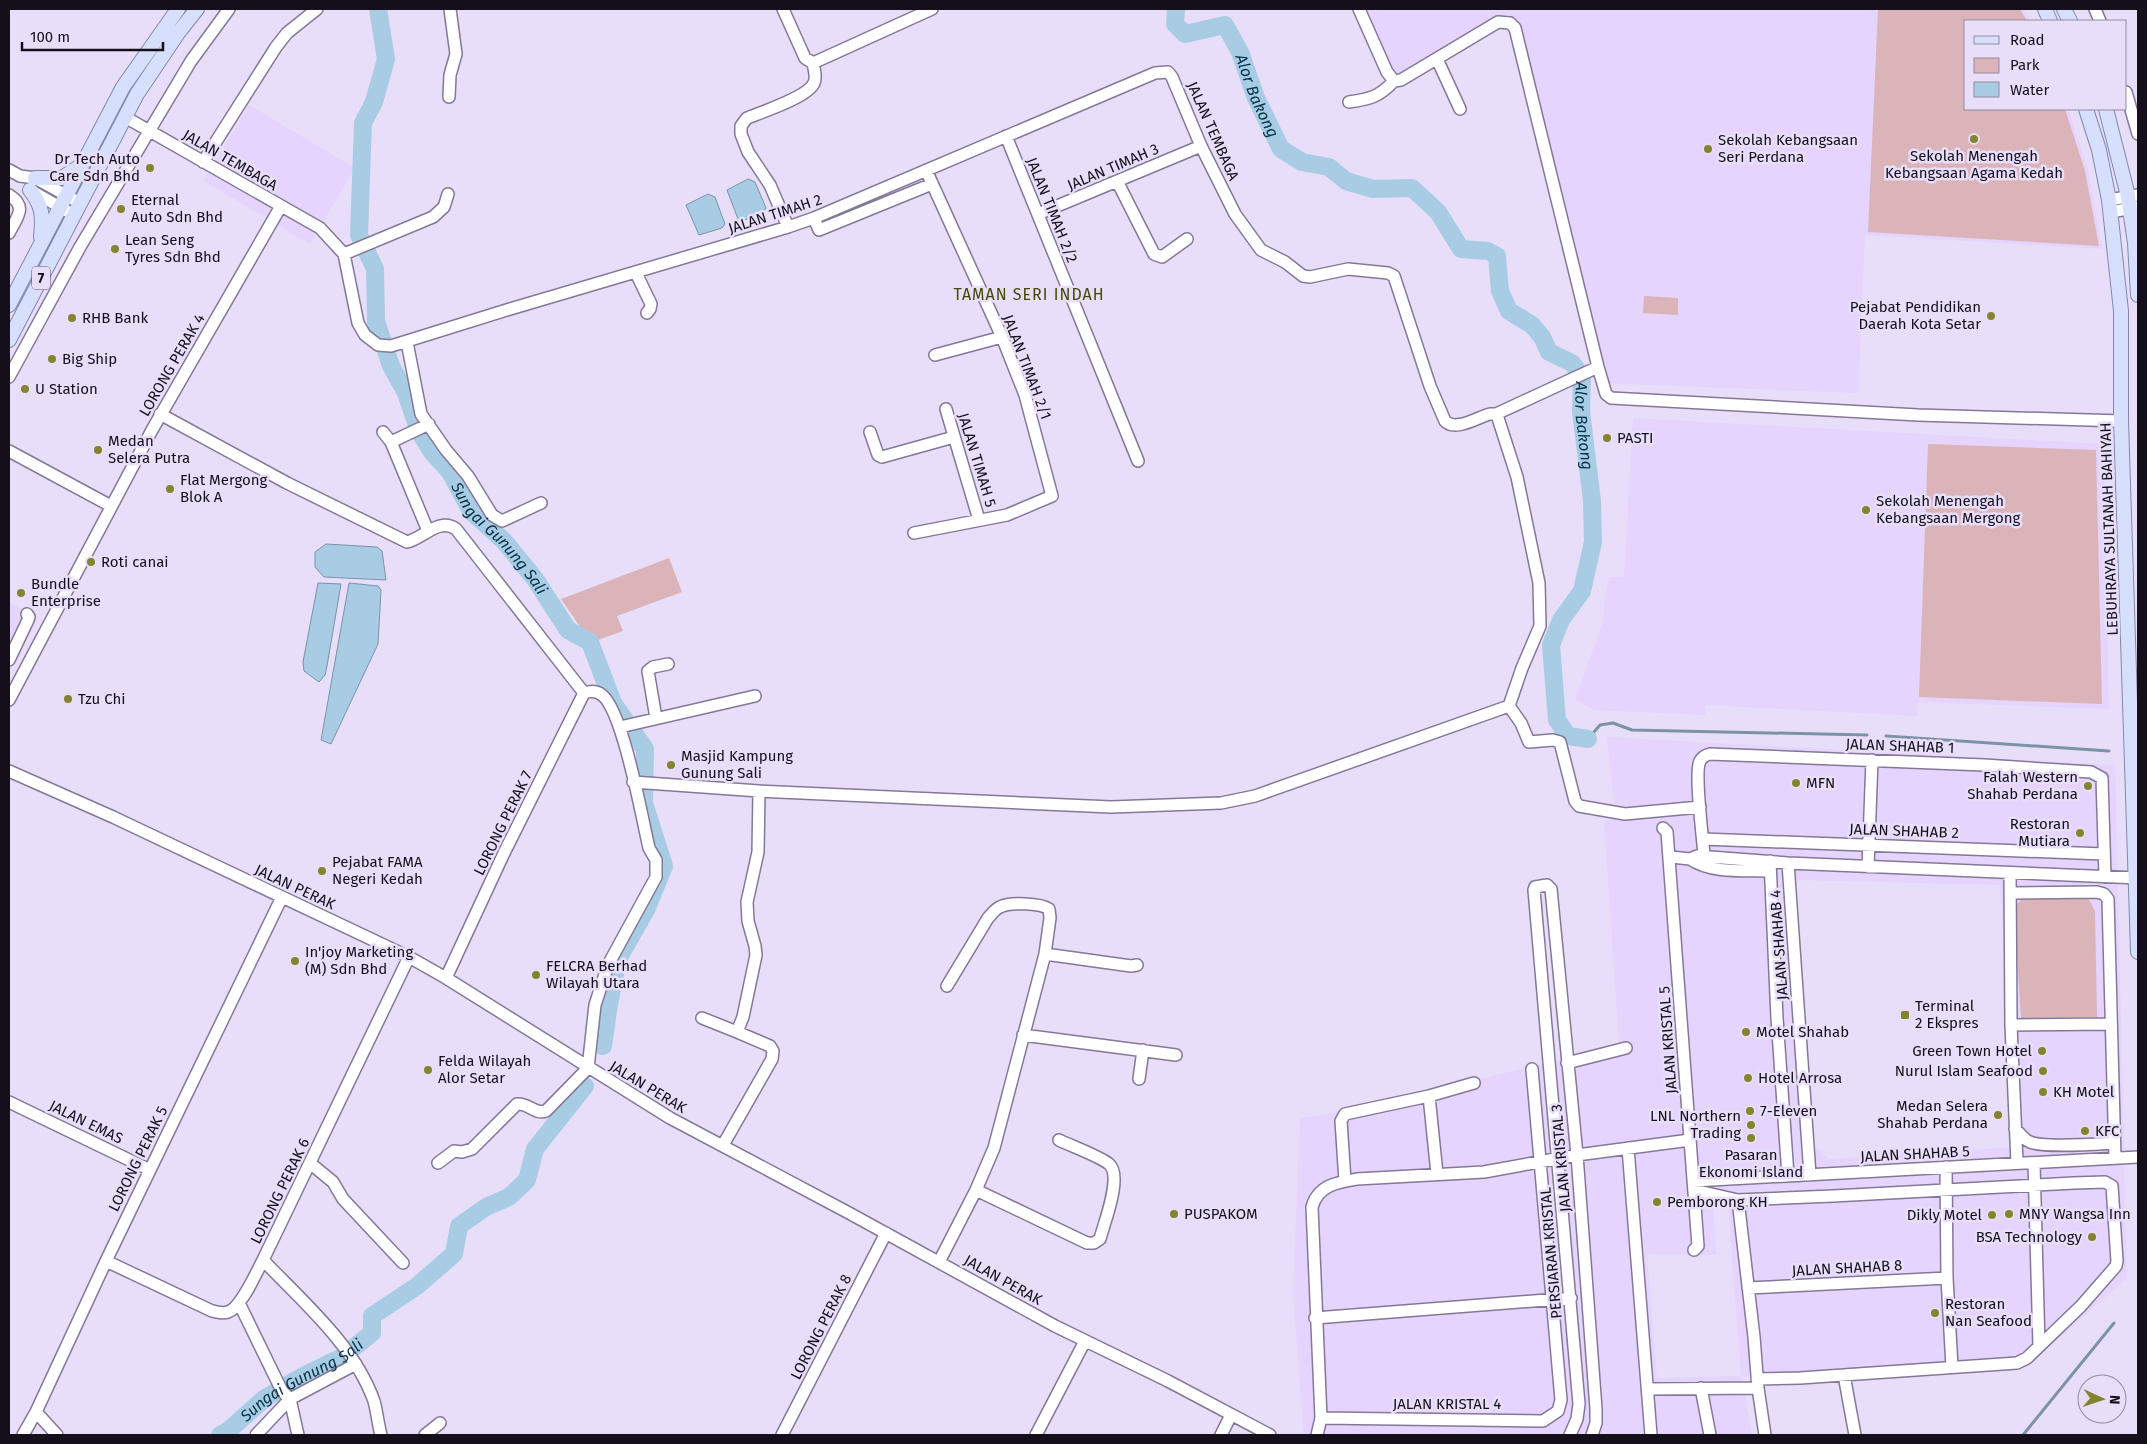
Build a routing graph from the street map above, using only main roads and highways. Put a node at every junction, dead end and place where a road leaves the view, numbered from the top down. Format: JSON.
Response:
{"nodes":[{"id":1,"x":178,"y":9,"type":"edge"},
{"id":2,"x":198,"y":9,"type":"edge"},
{"id":3,"x":2086,"y":110,"type":"edge"},
{"id":4,"x":2106,"y":110,"type":"edge"},
{"id":5,"x":80,"y":167,"type":"junction"},
{"id":6,"x":63,"y":202,"type":"junction"},
{"id":7,"x":2134,"y":202,"type":"edge"},
{"id":8,"x":77,"y":209,"type":"junction"},
{"id":9,"x":40,"y":246,"type":"junction"},
{"id":10,"x":2138,"y":295,"type":"edge"},
{"id":11,"x":9,"y":305,"type":"edge"},
{"id":12,"x":9,"y":340,"type":"edge"},
{"id":13,"x":2137,"y":878,"type":"edge"},
{"id":14,"x":2138,"y":952,"type":"edge"}],
"edges":[{"from":1,"to":5,"type":"main road","number":"7"},
{"from":2,"to":8,"type":"main road","number":"7"},
{"from":3,"to":13,"type":"main road","name":"LEBUHRAYA SULTANAH BAHIYAH"},
{"from":4,"to":7,"type":"main road"},
{"from":5,"to":6,"type":"main road","number":"7"},
{"from":5,"to":9,"type":"main road"},
{"from":6,"to":8,"type":"main road"},
{"from":6,"to":9,"type":"main road","number":"7"},
{"from":7,"to":10,"type":"main road"},
{"from":8,"to":12,"type":"main road","number":"7"},
{"from":9,"to":11,"type":"main road","number":"7"},
{"from":13,"to":14,"type":"main road","name":"LEBUHRAYA SULTANAH BAHIYAH"}]}
